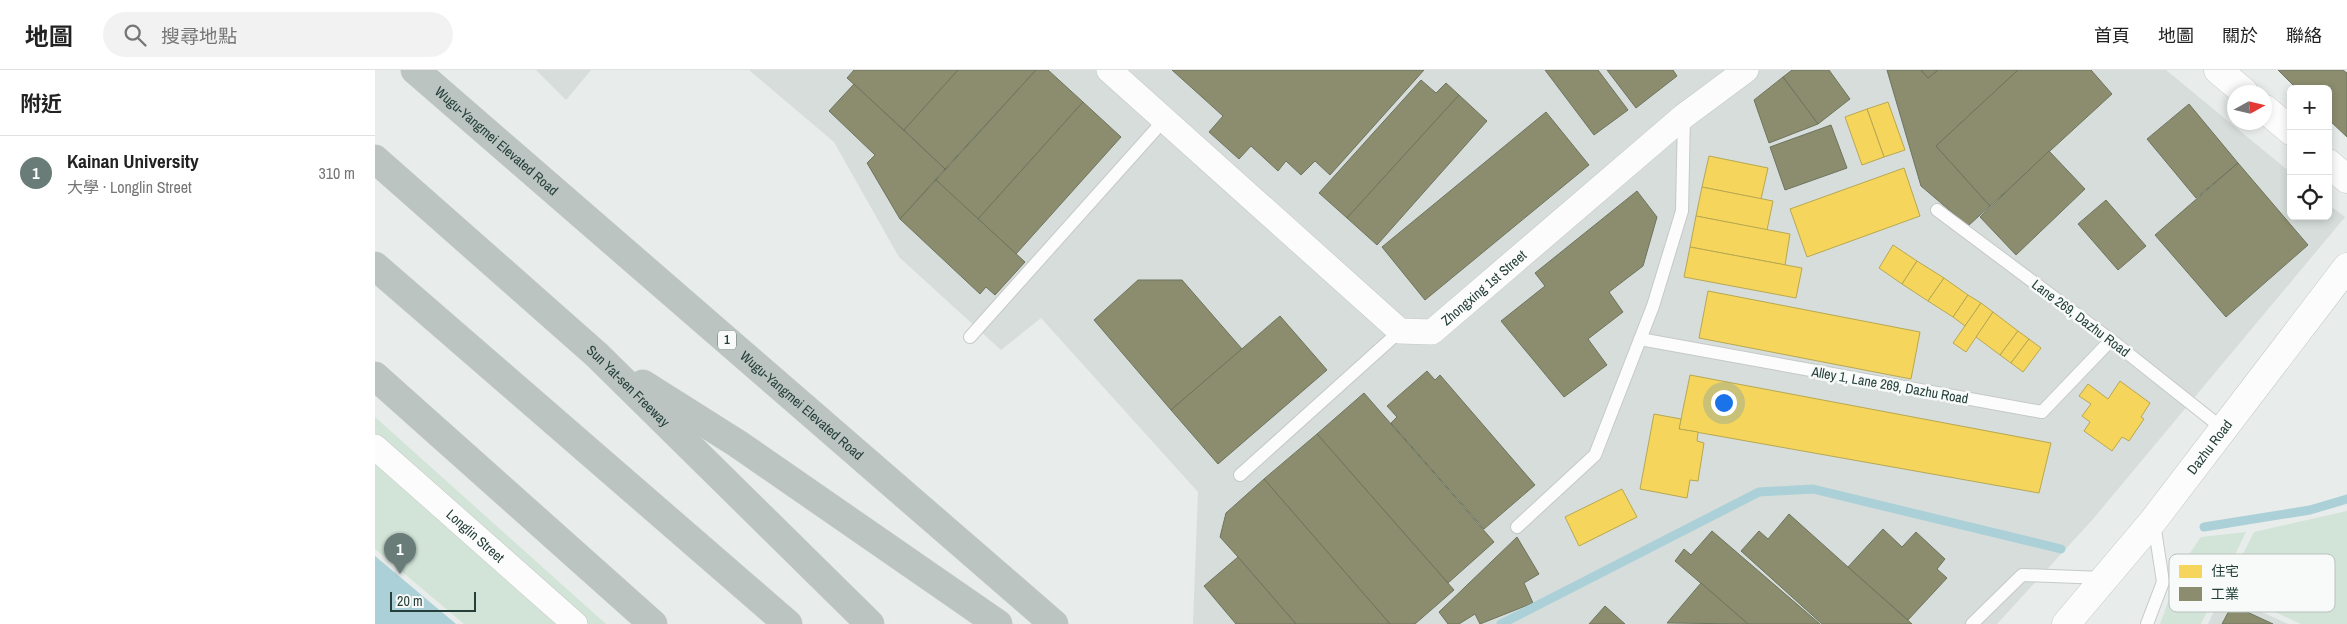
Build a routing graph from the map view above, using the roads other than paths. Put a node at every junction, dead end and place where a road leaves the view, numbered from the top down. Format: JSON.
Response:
{"nodes":[{"id":1,"x":415,"y":70,"type":"edge"},
{"id":2,"x":1109,"y":70,"type":"edge"},
{"id":3,"x":1746,"y":70,"type":"edge"},
{"id":4,"x":2218,"y":70,"type":"edge"},
{"id":5,"x":2236,"y":85,"type":"edge"},
{"id":6,"x":2272,"y":115,"type":"edge"},
{"id":7,"x":1684,"y":116,"type":"junction"},
{"id":8,"x":1165,"y":119,"type":"junction"},
{"id":9,"x":2289,"y":130,"type":"edge"},
{"id":10,"x":375,"y":159,"type":"edge"},
{"id":11,"x":2332,"y":166,"type":"edge"},
{"id":12,"x":2347,"y":179,"type":"edge"},
{"id":13,"x":1937,"y":210,"type":"dead end"},
{"id":14,"x":375,"y":266,"type":"edge"},
{"id":15,"x":2347,"y":268,"type":"edge"},
{"id":16,"x":1400,"y":331,"type":"junction"},
{"id":17,"x":970,"y":337,"type":"dead end"},
{"id":18,"x":1640,"y":339,"type":"junction"},
{"id":19,"x":2111,"y":340,"type":"junction"},
{"id":20,"x":597,"y":356,"type":"junction"},
{"id":21,"x":375,"y":376,"type":"edge"},
{"id":22,"x":2222,"y":428,"type":"junction"},
{"id":23,"x":375,"y":447,"type":"edge"},
{"id":24,"x":1240,"y":475,"type":"dead end"},
{"id":25,"x":2153,"y":521,"type":"junction"},
{"id":26,"x":1517,"y":527,"type":"dead end"},
{"id":27,"x":2105,"y":578,"type":"junction"},
{"id":28,"x":1050,"y":620,"type":"edge"},
{"id":29,"x":575,"y":624,"type":"edge"},
{"id":30,"x":653,"y":624,"type":"edge"},
{"id":31,"x":788,"y":624,"type":"edge"},
{"id":32,"x":870,"y":624,"type":"edge"},
{"id":33,"x":998,"y":624,"type":"edge"},
{"id":34,"x":1972,"y":624,"type":"edge"},
{"id":35,"x":2066,"y":624,"type":"edge"},
{"id":36,"x":2147,"y":624,"type":"edge"}],
"edges":[{"from":1,"to":28,"type":"highway","name":"Wugu-Yangmei Elevated Road","number":"1"},
{"from":2,"to":8,"type":"street"},
{"from":3,"to":7,"type":"street","name":"Zhongxing 1st Street"},
{"from":4,"to":5,"type":"main road"},
{"from":6,"to":9,"type":"main road"},
{"from":7,"to":16,"type":"street","name":"Zhongxing 1st Street"},
{"from":7,"to":18,"type":"lane"},
{"from":8,"to":16,"type":"street"},
{"from":8,"to":17,"type":"lane"},
{"from":10,"to":20,"type":"highway","name":"Sun Yat-sen Freeway"},
{"from":11,"to":12,"type":"main road"},
{"from":13,"to":19,"type":"lane","name":"Lane 269, Dazhu Road"},
{"from":14,"to":31,"type":"highway"},
{"from":15,"to":22,"type":"main road","name":"Dazhu Road"},
{"from":16,"to":24,"type":"lane"},
{"from":18,"to":19,"type":"lane","name":"Alley 1, Lane 269, Dazhu Road"},
{"from":18,"to":26,"type":"lane"},
{"from":19,"to":22,"type":"lane","name":"Lane 269, Dazhu Road"},
{"from":20,"to":32,"type":"highway","name":"Sun Yat-sen Freeway"},
{"from":20,"to":33,"type":"highway"},
{"from":21,"to":30,"type":"highway"},
{"from":22,"to":25,"type":"main road","name":"Dazhu Road"},
{"from":23,"to":29,"type":"street","name":"Longlin Street"},
{"from":25,"to":27,"type":"main road","name":"Dazhu Road"},
{"from":25,"to":36,"type":"lane"},
{"from":27,"to":34,"type":"lane"},
{"from":27,"to":35,"type":"main road","name":"Dazhu Road"}]}
